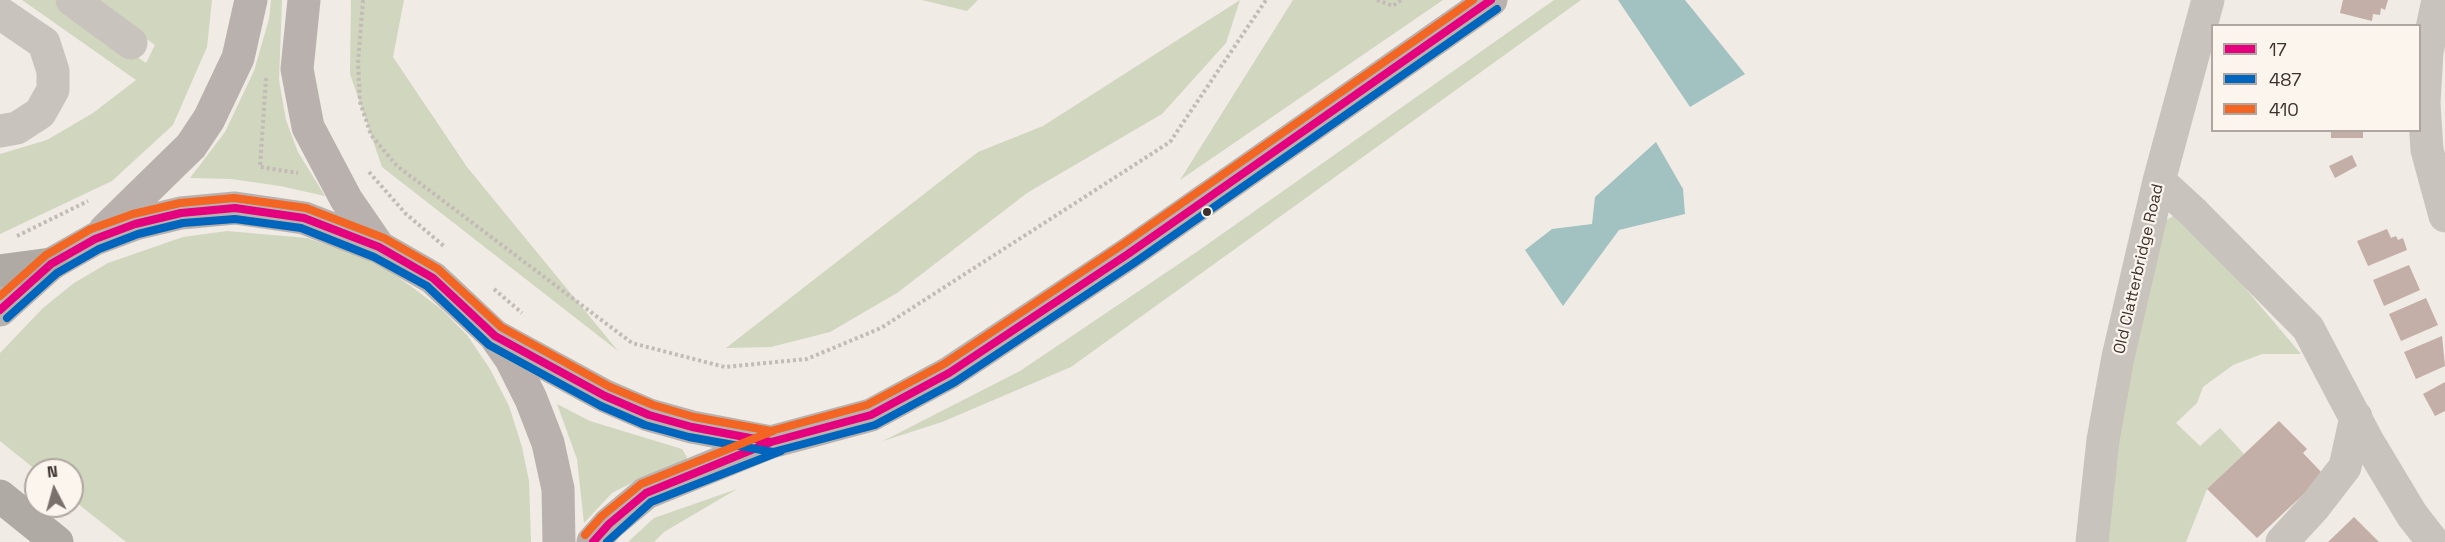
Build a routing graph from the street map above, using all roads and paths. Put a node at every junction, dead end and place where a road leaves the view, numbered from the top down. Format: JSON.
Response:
{"nodes":[{"id":1,"x":72,"y":0,"type":"edge"},
{"id":2,"x":251,"y":0,"type":"edge"},
{"id":3,"x":304,"y":0,"type":"edge"},
{"id":4,"x":363,"y":0,"type":"edge"},
{"id":5,"x":1266,"y":0,"type":"edge"},
{"id":6,"x":1377,"y":0,"type":"edge"},
{"id":7,"x":1401,"y":0,"type":"edge"},
{"id":8,"x":1491,"y":0,"type":"edge"},
{"id":9,"x":2208,"y":0,"type":"edge"},
{"id":10,"x":2438,"y":0,"type":"edge"},
{"id":11,"x":0,"y":13,"type":"edge"},
{"id":12,"x":131,"y":43,"type":"dead end"},
{"id":13,"x":0,"y":131,"type":"edge"},
{"id":14,"x":2159,"y":181,"type":"junction"},
{"id":15,"x":2445,"y":216,"type":"edge"},
{"id":16,"x":94,"y":239,"type":"junction"},
{"id":17,"x":379,"y":247,"type":"junction"},
{"id":18,"x":51,"y":264,"type":"junction"},
{"id":19,"x":0,"y":271,"type":"edge"},
{"id":20,"x":0,"y":310,"type":"edge"},
{"id":21,"x":495,"y":336,"type":"junction"},
{"id":22,"x":2356,"y":417,"type":"junction"},
{"id":23,"x":771,"y":442,"type":"junction"},
{"id":24,"x":0,"y":496,"type":"edge"},
{"id":25,"x":57,"y":542,"type":"edge"},
{"id":26,"x":559,"y":542,"type":"edge"},
{"id":27,"x":593,"y":542,"type":"edge"},
{"id":28,"x":2092,"y":542,"type":"edge"},
{"id":29,"x":2282,"y":542,"type":"edge"},
{"id":30,"x":2433,"y":542,"type":"edge"}],
"edges":[{"from":1,"to":12,"type":"street"},
{"from":2,"to":16,"type":"main road"},
{"from":3,"to":17,"type":"main road"},
{"from":4,"to":5,"type":"path"},
{"from":6,"to":7,"type":"path"},
{"from":8,"to":23,"type":"main road"},
{"from":9,"to":14,"type":"street","name":"Old Clatterbridge Road"},
{"from":10,"to":15,"type":"street"},
{"from":11,"to":13,"type":"street"},
{"from":14,"to":22,"type":"street"},
{"from":14,"to":28,"type":"street","name":"Old Clatterbridge Road"},
{"from":16,"to":17,"type":"main road"},
{"from":16,"to":18,"type":"main road"},
{"from":17,"to":21,"type":"main road"},
{"from":18,"to":19,"type":"highway"},
{"from":18,"to":20,"type":"main road"},
{"from":21,"to":23,"type":"main road"},
{"from":21,"to":26,"type":"main road"},
{"from":22,"to":29,"type":"street"},
{"from":22,"to":30,"type":"street"},
{"from":23,"to":27,"type":"main road"},
{"from":24,"to":25,"type":"highway"}]}
